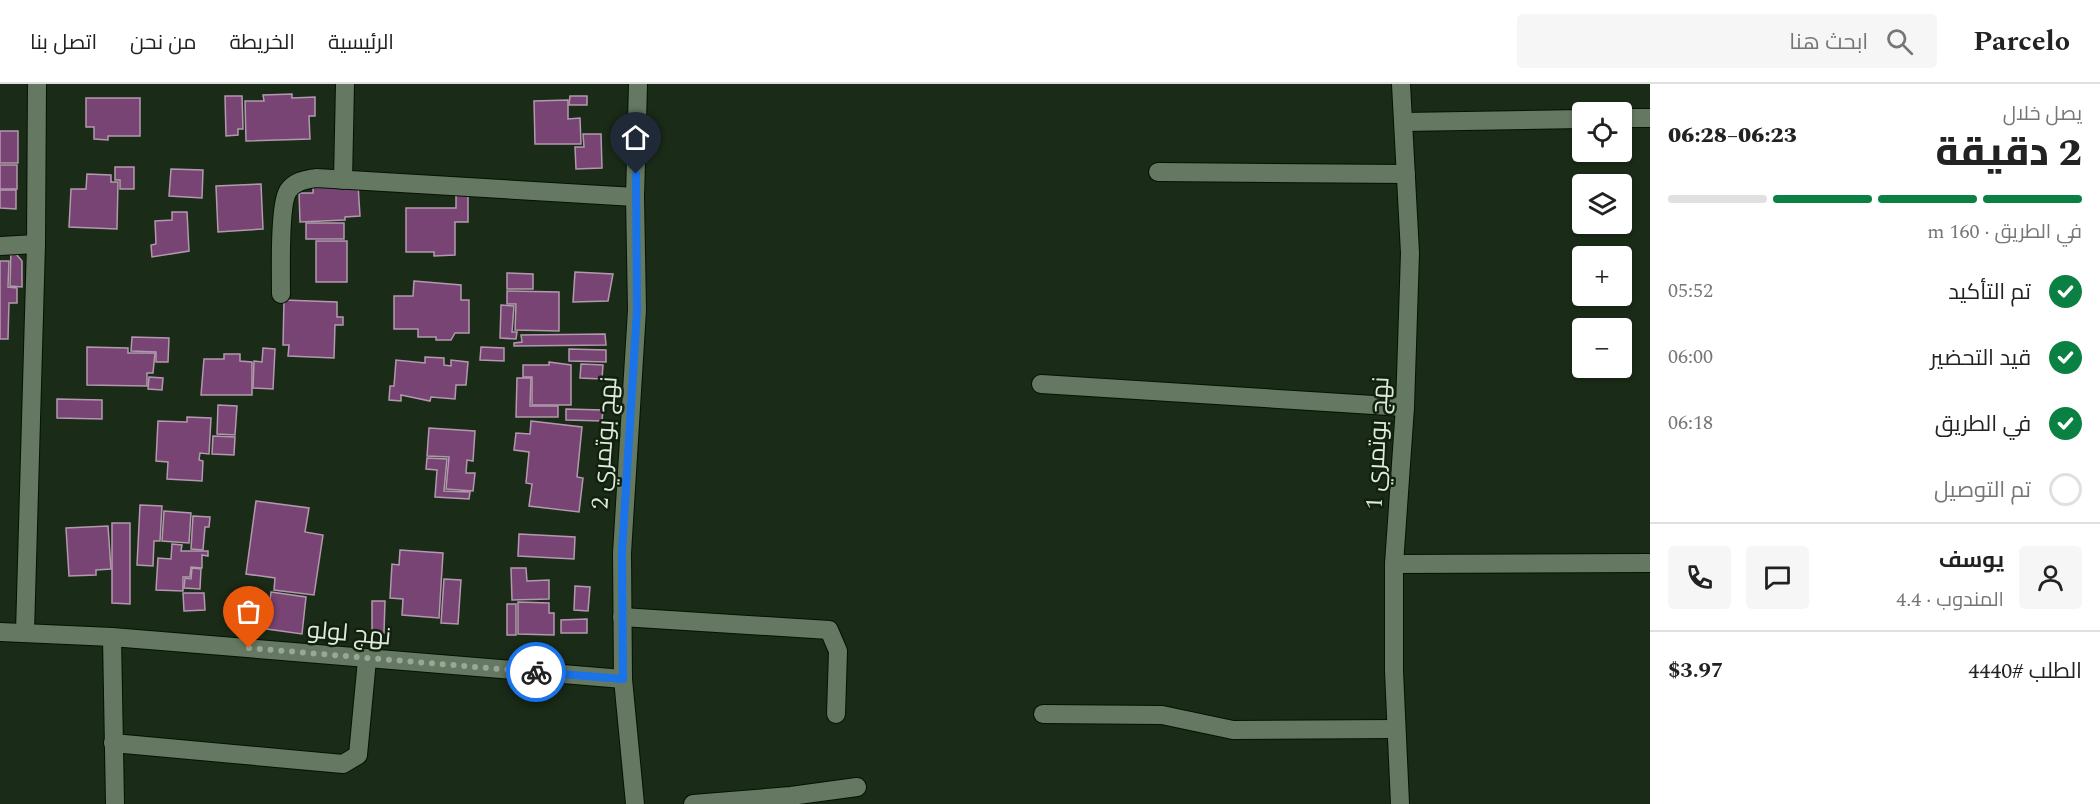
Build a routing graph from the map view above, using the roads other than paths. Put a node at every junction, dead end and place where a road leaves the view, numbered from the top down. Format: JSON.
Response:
{"nodes":[{"id":1,"x":37,"y":84,"type":"edge"},
{"id":2,"x":345,"y":84,"type":"edge"},
{"id":3,"x":638,"y":84,"type":"edge"},
{"id":4,"x":1401,"y":84,"type":"edge"},
{"id":5,"x":1632,"y":118,"type":"edge"},
{"id":6,"x":1650,"y":118,"type":"edge"},
{"id":7,"x":1572,"y":119,"type":"edge"},
{"id":8,"x":1403,"y":122,"type":"junction"},
{"id":9,"x":1158,"y":172,"type":"dead end"},
{"id":10,"x":1406,"y":174,"type":"junction"},
{"id":11,"x":343,"y":180,"type":"junction"},
{"id":12,"x":635,"y":197,"type":"junction"},
{"id":13,"x":36,"y":244,"type":"junction"},
{"id":14,"x":0,"y":246,"type":"edge"},
{"id":15,"x":281,"y":294,"type":"dead end"},
{"id":16,"x":1041,"y":384,"type":"dead end"},
{"id":17,"x":1405,"y":407,"type":"junction"},
{"id":18,"x":1650,"y":563,"type":"edge"},
{"id":19,"x":1394,"y":564,"type":"junction"},
{"id":20,"x":622,"y":617,"type":"junction"},
{"id":21,"x":0,"y":632,"type":"edge"},
{"id":22,"x":25,"y":632,"type":"junction"},
{"id":23,"x":112,"y":637,"type":"junction"},
{"id":24,"x":368,"y":660,"type":"junction"},
{"id":25,"x":623,"y":679,"type":"junction"},
{"id":26,"x":836,"y":714,"type":"dead end"},
{"id":27,"x":1043,"y":714,"type":"dead end"},
{"id":28,"x":1396,"y":729,"type":"junction"},
{"id":29,"x":113,"y":743,"type":"junction"},
{"id":30,"x":857,"y":787,"type":"dead end"},
{"id":31,"x":115,"y":804,"type":"edge"},
{"id":32,"x":635,"y":804,"type":"edge"},
{"id":33,"x":693,"y":804,"type":"edge"},
{"id":34,"x":1400,"y":804,"type":"edge"}],
"edges":[{"from":1,"to":13,"type":"street"},
{"from":2,"to":11,"type":"street"},
{"from":3,"to":12,"type":"street","name":"نهج بوتمري 2"},
{"from":4,"to":8,"type":"street","name":"نهج بوتمري 1"},
{"from":5,"to":6,"type":"street"},
{"from":7,"to":8,"type":"street"},
{"from":8,"to":10,"type":"street","name":"نهج بوتمري 1"},
{"from":9,"to":10,"type":"street"},
{"from":10,"to":17,"type":"street","name":"نهج بوتمري 1"},
{"from":11,"to":12,"type":"street"},
{"from":11,"to":15,"type":"street"},
{"from":12,"to":20,"type":"street","name":"نهج بوتمري 2"},
{"from":13,"to":14,"type":"street"},
{"from":13,"to":22,"type":"street"},
{"from":16,"to":17,"type":"street"},
{"from":17,"to":19,"type":"street","name":"نهج بوتمري 1"},
{"from":18,"to":19,"type":"street"},
{"from":19,"to":28,"type":"street","name":"نهج بوتمري 1"},
{"from":20,"to":25,"type":"street","name":"نهج بوتمري 2"},
{"from":20,"to":26,"type":"street"},
{"from":21,"to":22,"type":"street","name":"نهج لولو"},
{"from":22,"to":23,"type":"street","name":"نهج لولو"},
{"from":23,"to":24,"type":"street","name":"نهج لولو"},
{"from":23,"to":29,"type":"street"},
{"from":24,"to":25,"type":"street","name":"نهج لولو"},
{"from":24,"to":29,"type":"street"},
{"from":25,"to":32,"type":"street","name":"نهج بوتمري 2"},
{"from":27,"to":28,"type":"street"},
{"from":28,"to":34,"type":"street","name":"نهج بوتمري 1"},
{"from":29,"to":31,"type":"street"},
{"from":30,"to":33,"type":"street"}]}
